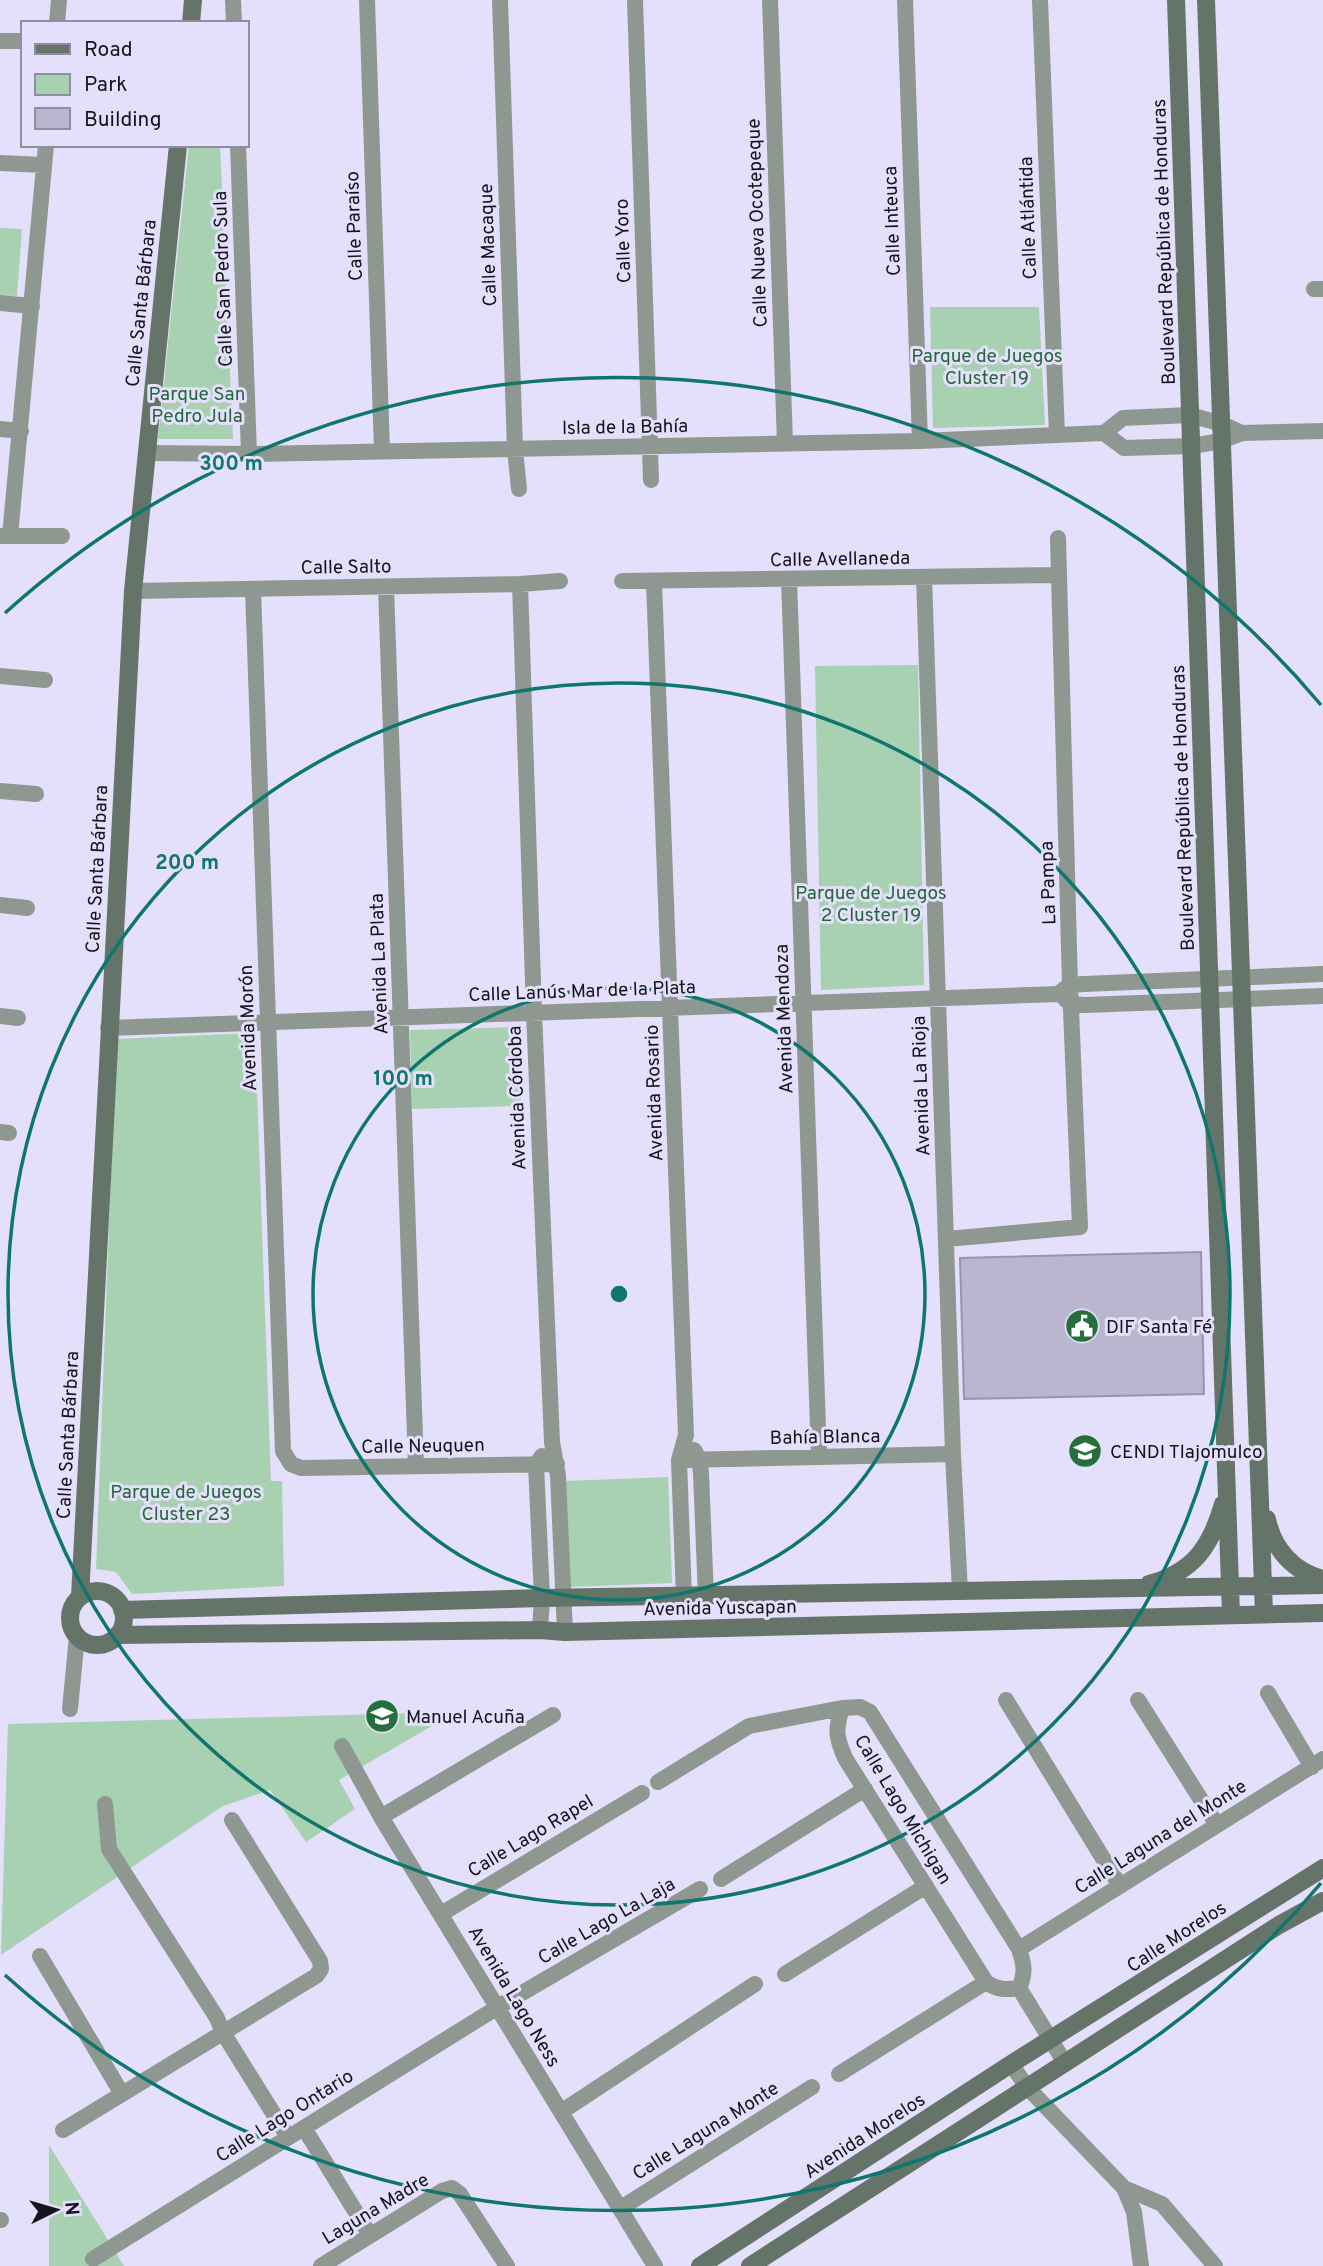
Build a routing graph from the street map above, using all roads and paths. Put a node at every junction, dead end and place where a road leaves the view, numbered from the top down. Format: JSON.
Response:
{"nodes":[{"id":1,"x":59,"y":0,"type":"edge"},
{"id":2,"x":193,"y":0,"type":"edge"},
{"id":3,"x":233,"y":0,"type":"edge"},
{"id":4,"x":367,"y":0,"type":"edge"},
{"id":5,"x":500,"y":0,"type":"edge"},
{"id":6,"x":635,"y":0,"type":"edge"},
{"id":7,"x":770,"y":0,"type":"edge"},
{"id":8,"x":905,"y":0,"type":"edge"},
{"id":9,"x":1040,"y":0,"type":"edge"},
{"id":10,"x":1176,"y":0,"type":"edge"},
{"id":11,"x":1206,"y":0,"type":"edge"},
{"id":12,"x":57,"y":21,"type":"edge"},
{"id":13,"x":191,"y":21,"type":"edge"},
{"id":14,"x":234,"y":21,"type":"edge"},
{"id":15,"x":0,"y":41,"type":"edge"},
{"id":16,"x":21,"y":41,"type":"edge"},
{"id":17,"x":46,"y":147,"type":"edge"},
{"id":18,"x":178,"y":147,"type":"edge"},
{"id":19,"x":238,"y":147,"type":"edge"},
{"id":20,"x":0,"y":163,"type":"edge"},
{"id":21,"x":44,"y":164,"type":"junction"},
{"id":22,"x":0,"y":303,"type":"edge"},
{"id":23,"x":32,"y":306,"type":"junction"},
{"id":24,"x":1190,"y":415,"type":"junction"},
{"id":25,"x":0,"y":429,"type":"edge"},
{"id":26,"x":21,"y":431,"type":"junction"},
{"id":27,"x":1323,"y":431,"type":"edge"},
{"id":28,"x":1222,"y":432,"type":"junction"},
{"id":29,"x":1104,"y":433,"type":"junction"},
{"id":30,"x":1057,"y":435,"type":"junction"},
{"id":31,"x":920,"y":441,"type":"junction"},
{"id":32,"x":785,"y":444,"type":"junction"},
{"id":33,"x":649,"y":446,"type":"junction"},
{"id":34,"x":1192,"y":446,"type":"junction"},
{"id":35,"x":515,"y":449,"type":"junction"},
{"id":36,"x":382,"y":451,"type":"junction"},
{"id":37,"x":146,"y":453,"type":"junction"},
{"id":38,"x":249,"y":454,"type":"junction"},
{"id":39,"x":651,"y":480,"type":"dead end"},
{"id":40,"x":519,"y":489,"type":"dead end"},
{"id":41,"x":5,"y":536,"type":"edge"},
{"id":42,"x":62,"y":536,"type":"dead end"},
{"id":43,"x":1058,"y":538,"type":"dead end"},
{"id":44,"x":1059,"y":575,"type":"junction"},
{"id":45,"x":924,"y":577,"type":"junction"},
{"id":46,"x":789,"y":579,"type":"junction"},
{"id":47,"x":560,"y":581,"type":"dead end"},
{"id":48,"x":622,"y":581,"type":"dead end"},
{"id":49,"x":654,"y":582,"type":"junction"},
{"id":50,"x":520,"y":584,"type":"junction"},
{"id":51,"x":386,"y":587,"type":"junction"},
{"id":52,"x":253,"y":589,"type":"junction"},
{"id":53,"x":133,"y":591,"type":"junction"},
{"id":54,"x":0,"y":676,"type":"edge"},
{"id":55,"x":46,"y":680,"type":"dead end"},
{"id":56,"x":0,"y":791,"type":"edge"},
{"id":57,"x":36,"y":794,"type":"dead end"},
{"id":58,"x":0,"y":905,"type":"edge"},
{"id":59,"x":27,"y":908,"type":"dead end"},
{"id":60,"x":1323,"y":974,"type":"edge"},
{"id":61,"x":1241,"y":978,"type":"junction"},
{"id":62,"x":1208,"y":980,"type":"junction"},
{"id":63,"x":1067,"y":995,"type":"junction"},
{"id":64,"x":1323,"y":996,"type":"edge"},
{"id":65,"x":938,"y":998,"type":"junction"},
{"id":66,"x":1242,"y":999,"type":"junction"},
{"id":67,"x":1209,"y":1000,"type":"junction"},
{"id":68,"x":804,"y":1003,"type":"junction"},
{"id":69,"x":670,"y":1008,"type":"junction"},
{"id":70,"x":534,"y":1012,"type":"junction"},
{"id":71,"x":0,"y":1016,"type":"edge"},
{"id":72,"x":401,"y":1017,"type":"junction"},
{"id":73,"x":18,"y":1018,"type":"dead end"},
{"id":74,"x":268,"y":1021,"type":"junction"},
{"id":75,"x":108,"y":1028,"type":"junction"},
{"id":76,"x":947,"y":1239,"type":"junction"},
{"id":77,"x":686,"y":1436,"type":"junction"},
{"id":78,"x":552,"y":1443,"type":"junction"},
{"id":79,"x":953,"y":1454,"type":"junction"},
{"id":80,"x":819,"y":1457,"type":"junction"},
{"id":81,"x":699,"y":1459,"type":"junction"},
{"id":82,"x":679,"y":1460,"type":"junction"},
{"id":83,"x":291,"y":1464,"type":"joint"},
{"id":84,"x":536,"y":1464,"type":"junction"},
{"id":85,"x":557,"y":1464,"type":"junction"},
{"id":86,"x":416,"y":1466,"type":"junction"},
{"id":87,"x":1259,"y":1488,"type":"junction"},
{"id":88,"x":1227,"y":1491,"type":"junction"},
{"id":89,"x":1323,"y":1579,"type":"edge"},
{"id":90,"x":1323,"y":1585,"type":"edge"},
{"id":91,"x":1230,"y":1587,"type":"junction"},
{"id":92,"x":1263,"y":1587,"type":"junction"},
{"id":93,"x":1128,"y":1589,"type":"junction"},
{"id":94,"x":960,"y":1592,"type":"junction"},
{"id":95,"x":80,"y":1597,"type":"junction"},
{"id":96,"x":706,"y":1597,"type":"junction"},
{"id":97,"x":542,"y":1598,"type":"junction"},
{"id":98,"x":564,"y":1598,"type":"junction"},
{"id":99,"x":684,"y":1598,"type":"junction"},
{"id":100,"x":122,"y":1610,"type":"junction"},
{"id":101,"x":1323,"y":1613,"type":"edge"},
{"id":102,"x":1264,"y":1614,"type":"junction"},
{"id":103,"x":1231,"y":1615,"type":"junction"},
{"id":104,"x":540,"y":1630,"type":"junction"},
{"id":105,"x":565,"y":1632,"type":"junction"},
{"id":106,"x":117,"y":1635,"type":"junction"},
{"id":107,"x":77,"y":1636,"type":"junction"},
{"id":108,"x":1268,"y":1693,"type":"dead end"},
{"id":109,"x":1006,"y":1700,"type":"dead end"},
{"id":110,"x":1138,"y":1700,"type":"dead end"},
{"id":111,"x":842,"y":1708,"type":"junction"},
{"id":112,"x":70,"y":1709,"type":"dead end"},
{"id":113,"x":553,"y":1715,"type":"dead end"},
{"id":114,"x":342,"y":1746,"type":"dead end"},
{"id":115,"x":1317,"y":1763,"type":"edge"},
{"id":116,"x":658,"y":1783,"type":"dead end"},
{"id":117,"x":865,"y":1789,"type":"junction"},
{"id":118,"x":642,"y":1793,"type":"dead end"},
{"id":119,"x":105,"y":1804,"type":"dead end"},
{"id":120,"x":381,"y":1817,"type":"junction"},
{"id":121,"x":232,"y":1820,"type":"dead end"},
{"id":122,"x":1217,"y":1825,"type":"junction"},
{"id":123,"x":1318,"y":1871,"type":"edge"},
{"id":124,"x":721,"y":1879,"type":"dead end"},
{"id":125,"x":926,"y":1886,"type":"junction"},
{"id":126,"x":1120,"y":1886,"type":"junction"},
{"id":127,"x":700,"y":1889,"type":"dead end"},
{"id":128,"x":1323,"y":1891,"type":"edge"},
{"id":129,"x":1323,"y":1901,"type":"edge"},
{"id":130,"x":441,"y":1914,"type":"junction"},
{"id":131,"x":1019,"y":1949,"type":"junction"},
{"id":132,"x":40,"y":1956,"type":"dead end"},
{"id":133,"x":785,"y":1974,"type":"dead end"},
{"id":134,"x":986,"y":1982,"type":"junction"},
{"id":135,"x":755,"y":1984,"type":"dead end"},
{"id":136,"x":1019,"y":1988,"type":"junction"},
{"id":137,"x":498,"y":2007,"type":"junction"},
{"id":138,"x":222,"y":2031,"type":"junction"},
{"id":139,"x":1051,"y":2041,"type":"junction"},
{"id":140,"x":1065,"y":2063,"type":"junction"},
{"id":141,"x":1011,"y":2064,"type":"junction"},
{"id":142,"x":839,"y":2074,"type":"dead end"},
{"id":143,"x":812,"y":2087,"type":"dead end"},
{"id":144,"x":1027,"y":2087,"type":"junction"},
{"id":145,"x":122,"y":2094,"type":"junction"},
{"id":146,"x":561,"y":2112,"type":"junction"},
{"id":147,"x":304,"y":2127,"type":"junction"},
{"id":148,"x":63,"y":2130,"type":"dead end"},
{"id":149,"x":288,"y":2137,"type":"junction"},
{"id":150,"x":1124,"y":2188,"type":"junction"},
{"id":151,"x":621,"y":2208,"type":"junction"},
{"id":152,"x":370,"y":2235,"type":"junction"},
{"id":153,"x":93,"y":2259,"type":"dead end"},
{"id":154,"x":321,"y":2266,"type":"edge"},
{"id":155,"x":507,"y":2266,"type":"edge"},
{"id":156,"x":655,"y":2266,"type":"edge"},
{"id":157,"x":700,"y":2266,"type":"edge"},
{"id":158,"x":750,"y":2266,"type":"edge"},
{"id":159,"x":1141,"y":2266,"type":"edge"},
{"id":160,"x":1215,"y":2266,"type":"edge"}],
"edges":[{"from":1,"to":12,"type":"street"},
{"from":2,"to":13,"type":"street"},
{"from":3,"to":14,"type":"street"},
{"from":4,"to":36,"type":"street","name":"Calle Paraíso"},
{"from":5,"to":35,"type":"street","name":"Calle Macaque"},
{"from":6,"to":33,"type":"street","name":"Calle Yoro"},
{"from":7,"to":32,"type":"street","name":"Calle Nueva Ocotepeque"},
{"from":8,"to":31,"type":"street","name":"Calle Inteuca"},
{"from":9,"to":30,"type":"street","name":"Calle Atlántida"},
{"from":10,"to":24,"type":"street","name":"Boulevard República de Honduras"},
{"from":11,"to":28,"type":"street"},
{"from":15,"to":16,"type":"street"},
{"from":17,"to":21,"type":"street"},
{"from":18,"to":37,"type":"street","name":"Calle Santa Bárbara"},
{"from":19,"to":38,"type":"street","name":"Calle San Pedro Sula"},
{"from":20,"to":21,"type":"street"},
{"from":21,"to":23,"type":"street"},
{"from":22,"to":23,"type":"street"},
{"from":23,"to":26,"type":"street"},
{"from":24,"to":28,"type":"street","name":"Isla de la Bahía"},
{"from":24,"to":29,"type":"street","name":"Isla de la Bahía"},
{"from":24,"to":34,"type":"street","name":"Boulevard República de Honduras"},
{"from":25,"to":26,"type":"street"},
{"from":26,"to":41,"type":"street"},
{"from":27,"to":28,"type":"street","name":"Isla de la Bahía"},
{"from":28,"to":34,"type":"street","name":"Isla de la Bahía"},
{"from":28,"to":61,"type":"street"},
{"from":29,"to":30,"type":"street","name":"Isla de la Bahía"},
{"from":29,"to":34,"type":"street","name":"Isla de la Bahía"},
{"from":30,"to":31,"type":"street","name":"Isla de la Bahía"},
{"from":31,"to":32,"type":"street","name":"Isla de la Bahía"},
{"from":32,"to":33,"type":"street","name":"Isla de la Bahía"},
{"from":33,"to":35,"type":"street","name":"Isla de la Bahía"},
{"from":33,"to":39,"type":"street","name":"Calle Yoro"},
{"from":34,"to":62,"type":"street","name":"Boulevard República de Honduras"},
{"from":35,"to":36,"type":"street","name":"Isla de la Bahía"},
{"from":35,"to":40,"type":"street","name":"Calle Macaque"},
{"from":36,"to":38,"type":"street","name":"Isla de la Bahía"},
{"from":37,"to":38,"type":"street","name":"Isla de la Bahía"},
{"from":37,"to":53,"type":"street","name":"Calle Santa Bárbara"},
{"from":41,"to":42,"type":"street"},
{"from":43,"to":44,"type":"street","name":"La Pampa"},
{"from":44,"to":45,"type":"street","name":"Calle Avellaneda"},
{"from":44,"to":63,"type":"street","name":"La Pampa"},
{"from":45,"to":46,"type":"street","name":"Calle Avellaneda"},
{"from":45,"to":65,"type":"street","name":"Avenida La Rioja"},
{"from":46,"to":49,"type":"street","name":"Calle Avellaneda"},
{"from":46,"to":68,"type":"street","name":"Avenida Mendoza"},
{"from":47,"to":50,"type":"street","name":"Calle Salto"},
{"from":48,"to":49,"type":"street","name":"Calle Avellaneda"},
{"from":49,"to":69,"type":"street","name":"Avenida Rosario"},
{"from":50,"to":51,"type":"street","name":"Calle Salto"},
{"from":50,"to":70,"type":"street","name":"Avenida Córdoba"},
{"from":51,"to":52,"type":"street","name":"Calle Salto"},
{"from":51,"to":72,"type":"street","name":"Avenida La Plata"},
{"from":52,"to":53,"type":"street","name":"Calle Salto"},
{"from":52,"to":74,"type":"street","name":"Avenida Morón"},
{"from":53,"to":75,"type":"street","name":"Calle Santa Bárbara"},
{"from":54,"to":55,"type":"street"},
{"from":56,"to":57,"type":"street"},
{"from":58,"to":59,"type":"street"},
{"from":60,"to":61,"type":"street","name":"Calle Lanús Mar de la Plata"},
{"from":61,"to":62,"type":"street","name":"Calle Lanús Mar de la Plata"},
{"from":61,"to":66,"type":"street"},
{"from":62,"to":63,"type":"street","name":"Calle Lanús Mar de la Plata"},
{"from":62,"to":67,"type":"street","name":"Boulevard República de Honduras"},
{"from":63,"to":65,"type":"street","name":"Calle Lanús Mar de la Plata"},
{"from":63,"to":67,"type":"street","name":"Calle Lanús Mar de la Plata"},
{"from":63,"to":76,"type":"street","name":"La Pampa"},
{"from":64,"to":66,"type":"street","name":"Calle Lanús Mar de la Plata"},
{"from":65,"to":68,"type":"street","name":"Calle Lanús Mar de la Plata"},
{"from":65,"to":76,"type":"street","name":"Avenida La Rioja"},
{"from":66,"to":67,"type":"street","name":"Calle Lanús Mar de la Plata"},
{"from":66,"to":87,"type":"street"},
{"from":67,"to":88,"type":"street","name":"Boulevard República de Honduras"},
{"from":68,"to":69,"type":"street","name":"Calle Lanús Mar de la Plata"},
{"from":68,"to":80,"type":"street","name":"Avenida Mendoza"},
{"from":69,"to":70,"type":"street","name":"Calle Lanús Mar de la Plata"},
{"from":69,"to":77,"type":"street","name":"Avenida Rosario"},
{"from":70,"to":72,"type":"street","name":"Calle Lanús Mar de la Plata"},
{"from":70,"to":78,"type":"street","name":"Avenida Córdoba"},
{"from":71,"to":73,"type":"street"},
{"from":72,"to":74,"type":"street","name":"Calle Lanús Mar de la Plata"},
{"from":72,"to":86,"type":"street","name":"Avenida La Plata"},
{"from":74,"to":75,"type":"street","name":"Calle Lanús Mar de la Plata"},
{"from":74,"to":83,"type":"street","name":"Avenida Morón"},
{"from":75,"to":95,"type":"street","name":"Calle Santa Bárbara"},
{"from":76,"to":79,"type":"street","name":"Avenida La Rioja"},
{"from":77,"to":81,"type":"street","name":"Avenida Rosario"},
{"from":77,"to":82,"type":"street","name":"Avenida Rosario"},
{"from":78,"to":84,"type":"street"},
{"from":78,"to":85,"type":"street","name":"Avenida Córdoba"},
{"from":79,"to":80,"type":"street","name":"Bahía Blanca"},
{"from":79,"to":94,"type":"street","name":"Avenida La Rioja"},
{"from":80,"to":81,"type":"street","name":"Bahía Blanca"},
{"from":81,"to":82,"type":"street","name":"Bahía Blanca"},
{"from":81,"to":96,"type":"street","name":"Avenida Rosario"},
{"from":82,"to":99,"type":"street","name":"Avenida Rosario"},
{"from":83,"to":86,"type":"street","name":"Calle Neuquen"},
{"from":84,"to":85,"type":"street","name":"Calle Neuquen"},
{"from":84,"to":86,"type":"street","name":"Calle Neuquen"},
{"from":84,"to":97,"type":"street"},
{"from":85,"to":98,"type":"street","name":"Avenida Córdoba"},
{"from":87,"to":89,"type":"street"},
{"from":87,"to":92,"type":"street"},
{"from":88,"to":91,"type":"street","name":"Boulevard República de Honduras"},
{"from":88,"to":93,"type":"street"},
{"from":90,"to":92,"type":"street","name":"Avenida Yuscapan"},
{"from":91,"to":92,"type":"street","name":"Avenida Yuscapan"},
{"from":91,"to":93,"type":"street","name":"Avenida Yuscapan"},
{"from":91,"to":103,"type":"street","name":"Boulevard República de Honduras"},
{"from":92,"to":102,"type":"street"},
{"from":93,"to":94,"type":"street","name":"Avenida Yuscapan"},
{"from":94,"to":96,"type":"street","name":"Avenida Yuscapan"},
{"from":95,"to":100,"type":"street"},
{"from":95,"to":107,"type":"street"},
{"from":96,"to":99,"type":"street","name":"Avenida Yuscapan"},
{"from":97,"to":98,"type":"street","name":"Avenida Yuscapan"},
{"from":97,"to":100,"type":"street","name":"Avenida Yuscapan"},
{"from":97,"to":104,"type":"street"},
{"from":98,"to":99,"type":"street","name":"Avenida Yuscapan"},
{"from":98,"to":105,"type":"street","name":"Avenida Córdoba"},
{"from":100,"to":106,"type":"street"},
{"from":101,"to":102,"type":"street","name":"Avenida Yuscapan"},
{"from":102,"to":103,"type":"street","name":"Avenida Yuscapan"},
{"from":103,"to":105,"type":"street","name":"Avenida Yuscapan"},
{"from":104,"to":105,"type":"street","name":"Avenida Yuscapan"},
{"from":104,"to":106,"type":"street","name":"Avenida Yuscapan"},
{"from":106,"to":107,"type":"street"},
{"from":107,"to":112,"type":"street"},
{"from":108,"to":115,"type":"street"},
{"from":109,"to":126,"type":"street"},
{"from":110,"to":122,"type":"street"},
{"from":111,"to":116,"type":"street"},
{"from":111,"to":117,"type":"street","name":"Calle Lago Michigan"},
{"from":111,"to":131,"type":"street","name":"Calle Lago Michigan"},
{"from":113,"to":120,"type":"street"},
{"from":114,"to":120,"type":"street","name":"Avenida Lago Ness"},
{"from":115,"to":122,"type":"street","name":"Calle Laguna del Monte"},
{"from":117,"to":124,"type":"street"},
{"from":117,"to":125,"type":"street","name":"Calle Lago Michigan"},
{"from":118,"to":130,"type":"street","name":"Calle Lago Rapel"},
{"from":119,"to":138,"type":"street"},
{"from":120,"to":130,"type":"street","name":"Avenida Lago Ness"},
{"from":121,"to":138,"type":"street"},
{"from":122,"to":126,"type":"street","name":"Calle Laguna del Monte"},
{"from":123,"to":128,"type":"street"},
{"from":123,"to":139,"type":"street","name":"Calle Morelos"},
{"from":125,"to":133,"type":"street"},
{"from":125,"to":134,"type":"street","name":"Calle Lago Michigan"},
{"from":126,"to":131,"type":"street","name":"Calle Laguna del Monte"},
{"from":127,"to":137,"type":"street","name":"Calle Lago La Laja"},
{"from":129,"to":140,"type":"street"},
{"from":130,"to":137,"type":"street","name":"Avenida Lago Ness"},
{"from":131,"to":136,"type":"street","name":"Calle Lago Michigan"},
{"from":132,"to":145,"type":"street"},
{"from":134,"to":136,"type":"street"},
{"from":134,"to":142,"type":"street"},
{"from":135,"to":146,"type":"street"},
{"from":136,"to":139,"type":"street"},
{"from":137,"to":146,"type":"street","name":"Avenida Lago Ness"},
{"from":137,"to":147,"type":"street","name":"Calle Lago Ontario"},
{"from":138,"to":145,"type":"street"},
{"from":138,"to":149,"type":"street"},
{"from":139,"to":140,"type":"street"},
{"from":139,"to":141,"type":"street","name":"Avenida Morelos"},
{"from":140,"to":144,"type":"street"},
{"from":141,"to":144,"type":"street"},
{"from":141,"to":157,"type":"street","name":"Avenida Morelos"},
{"from":143,"to":151,"type":"street","name":"Calle Laguna Monte"},
{"from":144,"to":150,"type":"street"},
{"from":144,"to":158,"type":"street"},
{"from":145,"to":148,"type":"street"},
{"from":146,"to":151,"type":"street","name":"Avenida Lago Ness"},
{"from":147,"to":149,"type":"street","name":"Calle Lago Ontario"},
{"from":147,"to":152,"type":"street"},
{"from":149,"to":153,"type":"street","name":"Calle Lago Ontario"},
{"from":150,"to":159,"type":"street"},
{"from":150,"to":160,"type":"street"},
{"from":151,"to":156,"type":"street","name":"Avenida Lago Ness"},
{"from":152,"to":154,"type":"street","name":"Laguna Madre"},
{"from":152,"to":155,"type":"street","name":"Laguna Madre"}]}
